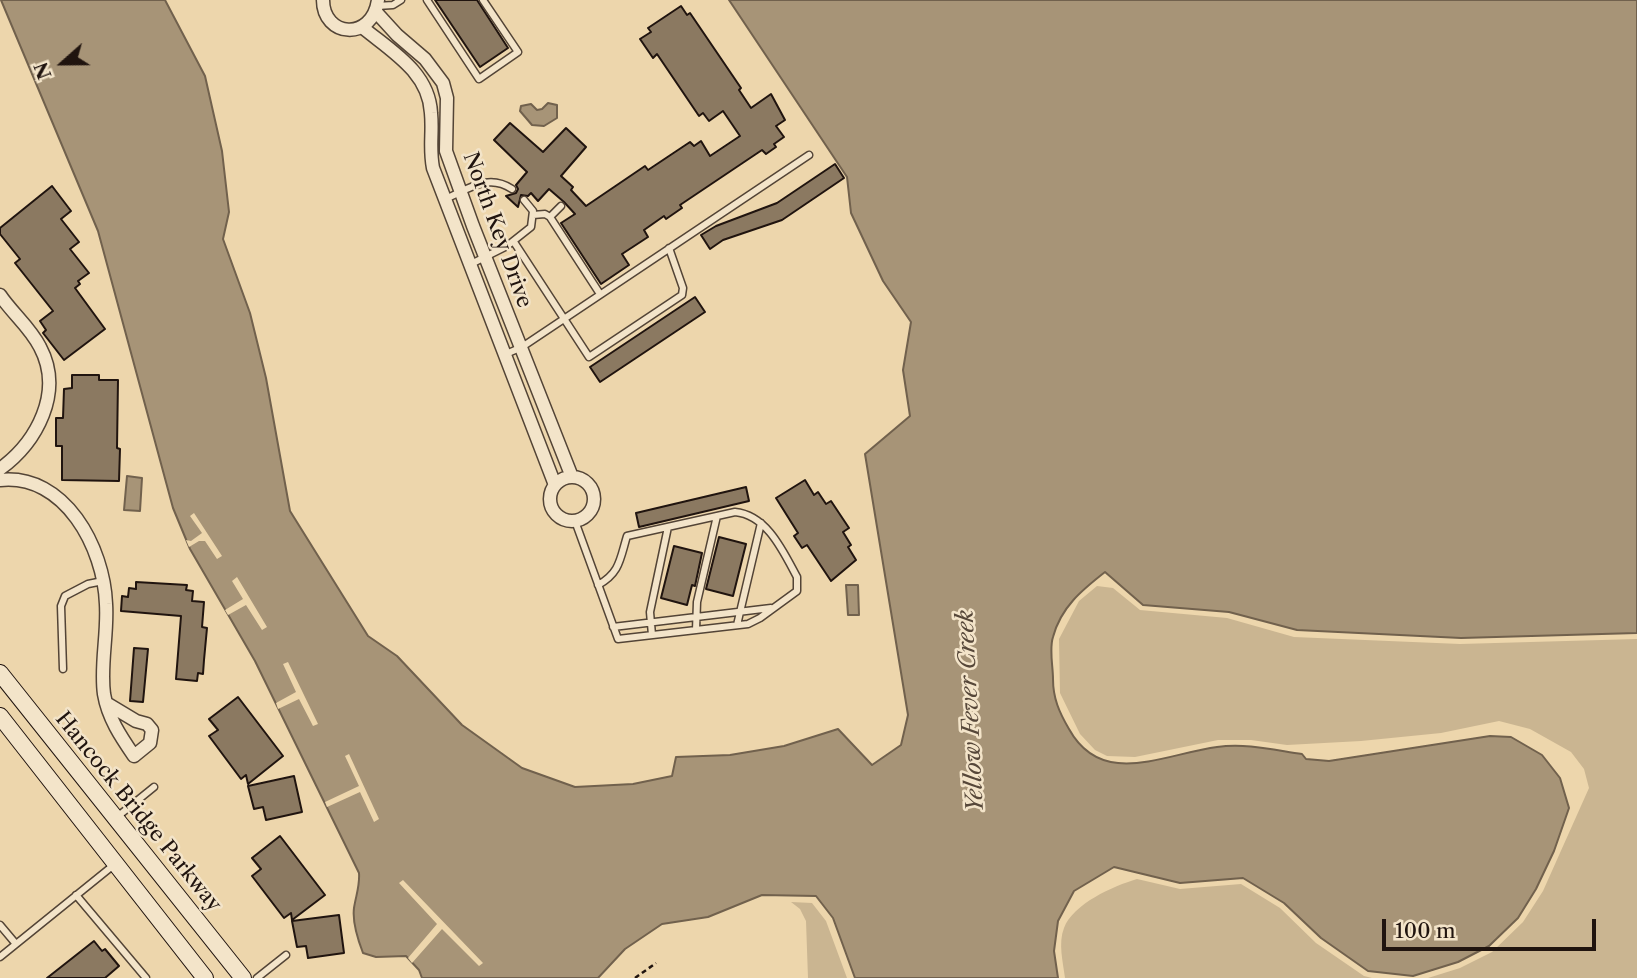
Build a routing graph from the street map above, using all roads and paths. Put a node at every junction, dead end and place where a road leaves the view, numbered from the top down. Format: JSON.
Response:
{"nodes":[{"id":1,"x":323,"y":0,"type":"edge"},
{"id":2,"x":401,"y":0,"type":"edge"},
{"id":3,"x":427,"y":0,"type":"edge"},
{"id":4,"x":483,"y":0,"type":"edge"},
{"id":5,"x":377,"y":6,"type":"edge"},
{"id":6,"x":362,"y":27,"type":"junction"},
{"id":7,"x":809,"y":155,"type":"dead end"},
{"id":8,"x":512,"y":189,"type":"dead end"},
{"id":9,"x":461,"y":192,"type":"junction"},
{"id":10,"x":445,"y":199,"type":"junction"},
{"id":11,"x":524,"y":200,"type":"dead end"},
{"id":12,"x":561,"y":206,"type":"dead end"},
{"id":13,"x":533,"y":215,"type":"junction"},
{"id":14,"x":550,"y":217,"type":"junction"},
{"id":15,"x":514,"y":242,"type":"junction"},
{"id":16,"x":669,"y":248,"type":"junction"},
{"id":17,"x":485,"y":257,"type":"junction"},
{"id":18,"x":471,"y":264,"type":"junction"},
{"id":19,"x":600,"y":294,"type":"junction"},
{"id":20,"x":0,"y":295,"type":"edge"},
{"id":21,"x":564,"y":318,"type":"junction"},
{"id":22,"x":522,"y":346,"type":"junction"},
{"id":23,"x":506,"y":354,"type":"junction"},
{"id":24,"x":17,"y":455,"type":"junction"},
{"id":25,"x":0,"y":469,"type":"edge"},
{"id":26,"x":572,"y":477,"type":"junction"},
{"id":27,"x":0,"y":480,"type":"edge"},
{"id":28,"x":25,"y":481,"type":"junction"},
{"id":29,"x":555,"y":485,"type":"junction"},
{"id":30,"x":717,"y":516,"type":"junction"},
{"id":31,"x":575,"y":522,"type":"junction"},
{"id":32,"x":761,"y":523,"type":"junction"},
{"id":33,"x":668,"y":527,"type":"junction"},
{"id":34,"x":103,"y":582,"type":"junction"},
{"id":35,"x":598,"y":585,"type":"junction"},
{"id":36,"x":774,"y":608,"type":"junction"},
{"id":37,"x":739,"y":612,"type":"junction"},
{"id":38,"x":696,"y":617,"type":"junction"},
{"id":39,"x":650,"y":622,"type":"junction"},
{"id":40,"x":737,"y":625,"type":"junction"},
{"id":41,"x":613,"y":627,"type":"junction"},
{"id":42,"x":696,"y":630,"type":"junction"},
{"id":43,"x":652,"y":635,"type":"junction"},
{"id":44,"x":63,"y":669,"type":"dead end"},
{"id":45,"x":0,"y":673,"type":"edge"},
{"id":46,"x":106,"y":703,"type":"dead end"},
{"id":47,"x":0,"y":716,"type":"edge"},
{"id":48,"x":153,"y":787,"type":"dead end"},
{"id":49,"x":115,"y":818,"type":"junction"},
{"id":50,"x":116,"y":863,"type":"junction"},
{"id":51,"x":76,"y":895,"type":"junction"},
{"id":52,"x":0,"y":925,"type":"edge"},
{"id":53,"x":16,"y":944,"type":"junction"},
{"id":54,"x":286,"y":955,"type":"dead end"},
{"id":55,"x":0,"y":957,"type":"edge"},
{"id":56,"x":656,"y":963,"type":"dead end"},
{"id":57,"x":146,"y":978,"type":"edge"},
{"id":58,"x":205,"y":978,"type":"edge"},
{"id":59,"x":243,"y":978,"type":"edge"},
{"id":60,"x":257,"y":978,"type":"edge"},
{"id":61,"x":635,"y":978,"type":"edge"}],
"edges":[{"from":1,"to":6,"type":"street"},
{"from":2,"to":5,"type":"lane"},
{"from":3,"to":4,"type":"lane"},
{"from":5,"to":6,"type":"street"},
{"from":5,"to":9,"type":"street","name":"North Key Drive"},
{"from":6,"to":10,"type":"street","name":"North Key Drive"},
{"from":7,"to":16,"type":"lane"},
{"from":8,"to":9,"type":"lane"},
{"from":9,"to":10,"type":"lane"},
{"from":9,"to":17,"type":"street","name":"North Key Drive"},
{"from":10,"to":18,"type":"street","name":"North Key Drive"},
{"from":11,"to":13,"type":"lane"},
{"from":12,"to":14,"type":"lane"},
{"from":13,"to":14,"type":"lane"},
{"from":13,"to":15,"type":"lane"},
{"from":14,"to":19,"type":"lane"},
{"from":15,"to":17,"type":"lane"},
{"from":15,"to":21,"type":"lane"},
{"from":16,"to":19,"type":"lane"},
{"from":16,"to":21,"type":"lane"},
{"from":17,"to":18,"type":"lane"},
{"from":17,"to":22,"type":"street","name":"North Key Drive"},
{"from":18,"to":23,"type":"street","name":"North Key Drive"},
{"from":19,"to":21,"type":"lane"},
{"from":20,"to":24,"type":"street"},
{"from":21,"to":22,"type":"lane"},
{"from":22,"to":23,"type":"lane"},
{"from":22,"to":26,"type":"street","name":"North Key Drive"},
{"from":23,"to":29,"type":"street","name":"North Key Drive"},
{"from":24,"to":25,"type":"street"},
{"from":24,"to":28,"type":"street"},
{"from":26,"to":29,"type":"street"},
{"from":26,"to":31,"type":"street"},
{"from":27,"to":28,"type":"street","name":"Hancock Bridge Parkway"},
{"from":28,"to":34,"type":"street","name":"Hancock Bridge Parkway"},
{"from":29,"to":31,"type":"street"},
{"from":30,"to":32,"type":"lane"},
{"from":30,"to":33,"type":"lane"},
{"from":30,"to":38,"type":"lane"},
{"from":31,"to":35,"type":"lane"},
{"from":32,"to":36,"type":"lane"},
{"from":32,"to":37,"type":"lane"},
{"from":33,"to":35,"type":"lane"},
{"from":33,"to":39,"type":"lane"},
{"from":34,"to":44,"type":"lane"},
{"from":34,"to":46,"type":"street","name":"Hancock Bridge Parkway"},
{"from":35,"to":41,"type":"lane"},
{"from":36,"to":37,"type":"lane"},
{"from":36,"to":40,"type":"lane"},
{"from":37,"to":38,"type":"lane"},
{"from":37,"to":40,"type":"lane"},
{"from":38,"to":39,"type":"lane"},
{"from":38,"to":42,"type":"lane"},
{"from":39,"to":41,"type":"lane"},
{"from":39,"to":43,"type":"lane"},
{"from":40,"to":42,"type":"lane"},
{"from":41,"to":43,"type":"lane"},
{"from":42,"to":43,"type":"lane"},
{"from":45,"to":49,"type":"main road","name":"Hancock Bridge Parkway"},
{"from":47,"to":50,"type":"main road"},
{"from":48,"to":49,"type":"lane"},
{"from":49,"to":59,"type":"main road","name":"Hancock Bridge Parkway"},
{"from":50,"to":51,"type":"lane"},
{"from":50,"to":58,"type":"main road"},
{"from":51,"to":53,"type":"lane"},
{"from":51,"to":57,"type":"lane"},
{"from":52,"to":53,"type":"lane"},
{"from":53,"to":55,"type":"lane"},
{"from":54,"to":60,"type":"lane"},
{"from":56,"to":61,"type":"path"}]}
